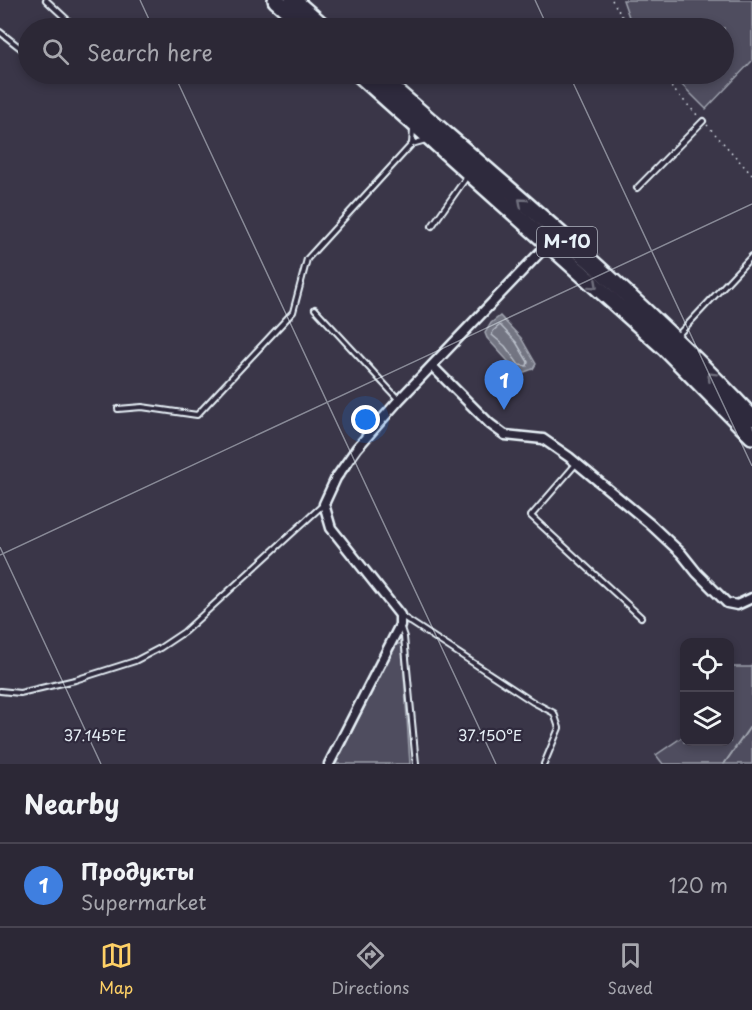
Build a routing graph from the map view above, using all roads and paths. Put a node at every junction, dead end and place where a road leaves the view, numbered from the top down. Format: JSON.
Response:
{"nodes":[{"id":1,"x":46,"y":0,"type":"edge"},
{"id":2,"x":276,"y":0,"type":"edge"},
{"id":3,"x":293,"y":0,"type":"edge"},
{"id":4,"x":612,"y":0,"type":"edge"},
{"id":5,"x":65,"y":18,"type":"edge"},
{"id":6,"x":297,"y":18,"type":"edge"},
{"id":7,"x":314,"y":18,"type":"edge"},
{"id":8,"x":623,"y":18,"type":"edge"},
{"id":9,"x":0,"y":32,"type":"edge"},
{"id":10,"x":18,"y":46,"type":"edge"},
{"id":11,"x":369,"y":84,"type":"edge"},
{"id":12,"x":387,"y":84,"type":"edge"},
{"id":13,"x":410,"y":120,"type":"junction"},
{"id":14,"x":703,"y":121,"type":"dead end"},
{"id":15,"x":432,"y":140,"type":"junction"},
{"id":16,"x":412,"y":144,"type":"junction"},
{"id":17,"x":469,"y":173,"type":"junction"},
{"id":18,"x":637,"y":188,"type":"dead end"},
{"id":19,"x":432,"y":226,"type":"dead end"},
{"id":20,"x":548,"y":244,"type":"junction"},
{"id":21,"x":752,"y":256,"type":"edge"},
{"id":22,"x":315,"y":309,"type":"dead end"},
{"id":23,"x":674,"y":339,"type":"junction"},
{"id":24,"x":432,"y":366,"type":"junction"},
{"id":25,"x":399,"y":400,"type":"junction"},
{"id":26,"x":118,"y":409,"type":"dead end"},
{"id":27,"x":752,"y":418,"type":"edge"},
{"id":28,"x":752,"y":436,"type":"edge"},
{"id":29,"x":577,"y":463,"type":"junction"},
{"id":30,"x":324,"y":504,"type":"junction"},
{"id":31,"x":752,"y":598,"type":"edge"},
{"id":32,"x":400,"y":615,"type":"junction"},
{"id":33,"x":641,"y":617,"type":"dead end"},
{"id":34,"x":400,"y":625,"type":"junction"},
{"id":35,"x":0,"y":691,"type":"edge"},
{"id":36,"x":329,"y":764,"type":"edge"},
{"id":37,"x":416,"y":764,"type":"edge"},
{"id":38,"x":544,"y":764,"type":"edge"}],
"edges":[{"from":1,"to":5,"type":"lane"},
{"from":2,"to":6,"type":"highway"},
{"from":3,"to":7,"type":"highway"},
{"from":4,"to":8,"type":"path"},
{"from":9,"to":10,"type":"lane"},
{"from":11,"to":13,"type":"highway","number":"М-10"},
{"from":23,"to":12,"type":"highway","number":"М-10","one_way":true},
{"from":13,"to":15,"type":"highway","number":"М-10"},
{"from":13,"to":16,"type":"lane"},
{"from":14,"to":18,"type":"lane"},
{"from":15,"to":16,"type":"lane"},
{"from":15,"to":17,"type":"highway","number":"М-10"},
{"from":16,"to":26,"type":"lane"},
{"from":17,"to":19,"type":"lane"},
{"from":17,"to":20,"type":"highway","number":"М-10"},
{"from":20,"to":24,"type":"street"},
{"from":20,"to":28,"type":"highway","number":"М-10","one_way":true},
{"from":21,"to":23,"type":"lane"},
{"from":22,"to":25,"type":"lane"},
{"from":27,"to":23,"type":"highway","number":"М-10","one_way":true},
{"from":24,"to":25,"type":"street"},
{"from":24,"to":29,"type":"street"},
{"from":25,"to":30,"type":"street"},
{"from":29,"to":31,"type":"street"},
{"from":29,"to":33,"type":"lane"},
{"from":30,"to":32,"type":"street"},
{"from":30,"to":35,"type":"lane"},
{"from":32,"to":34,"type":"street"},
{"from":32,"to":38,"type":"lane"},
{"from":34,"to":36,"type":"street"},
{"from":34,"to":37,"type":"lane"}]}
